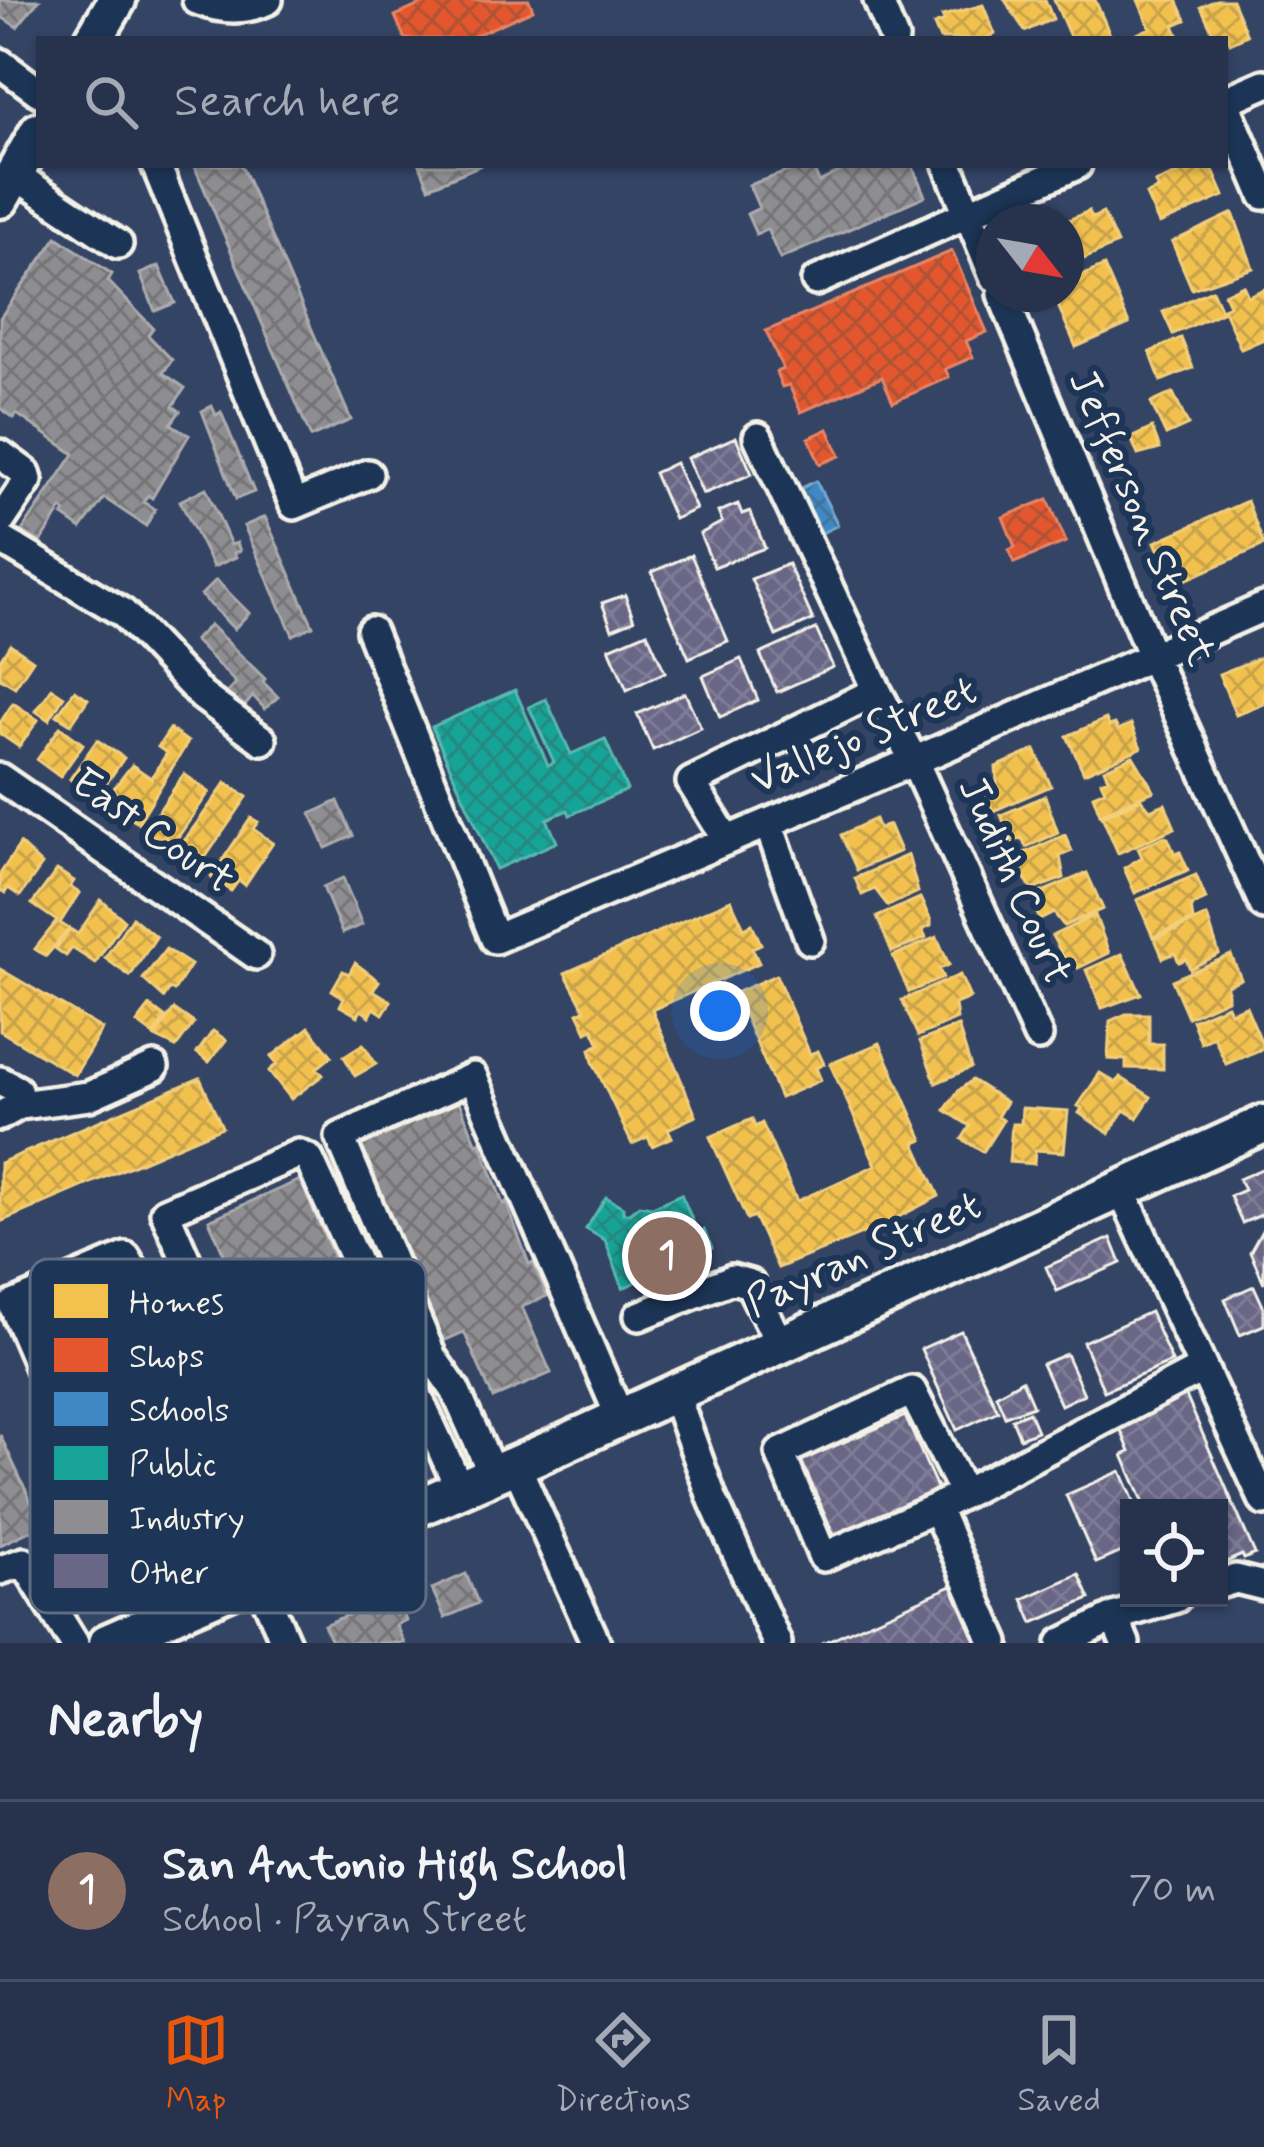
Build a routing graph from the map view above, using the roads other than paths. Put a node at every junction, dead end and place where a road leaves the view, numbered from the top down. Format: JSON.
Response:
{"nodes":[{"id":1,"x":117,"y":0,"type":"edge"},
{"id":2,"x":197,"y":0,"type":"edge"},
{"id":3,"x":268,"y":0,"type":"edge"},
{"id":4,"x":878,"y":0,"type":"edge"},
{"id":5,"x":96,"y":36,"type":"edge"},
{"id":6,"x":894,"y":36,"type":"edge"},
{"id":7,"x":0,"y":63,"type":"edge"},
{"id":8,"x":1264,"y":84,"type":"edge"},
{"id":9,"x":36,"y":90,"type":"edge"},
{"id":10,"x":1228,"y":101,"type":"edge"},
{"id":11,"x":1228,"y":109,"type":"edge"},
{"id":12,"x":36,"y":136,"type":"edge"},
{"id":13,"x":157,"y":168,"type":"edge"},
{"id":14,"x":949,"y":168,"type":"edge"},
{"id":15,"x":1070,"y":168,"type":"edge"},
{"id":16,"x":7,"y":187,"type":"edge"},
{"id":17,"x":1264,"y":195,"type":"edge"},
{"id":18,"x":968,"y":212,"type":"junction"},
{"id":19,"x":976,"y":232,"type":"edge"},
{"id":20,"x":118,"y":244,"type":"dead end"},
{"id":21,"x":816,"y":280,"type":"dead end"},
{"id":22,"x":1009,"y":312,"type":"edge"},
{"id":23,"x":758,"y":437,"type":"dead end"},
{"id":24,"x":0,"y":454,"type":"edge"},
{"id":25,"x":368,"y":474,"type":"dead end"},
{"id":26,"x":0,"y":522,"type":"edge"},
{"id":27,"x":0,"y":539,"type":"edge"},
{"id":28,"x":1264,"y":607,"type":"edge"},
{"id":29,"x":370,"y":632,"type":"dead end"},
{"id":30,"x":1152,"y":656,"type":"junction"},
{"id":31,"x":877,"y":691,"type":"junction"},
{"id":32,"x":262,"y":740,"type":"dead end"},
{"id":33,"x":914,"y":761,"type":"junction"},
{"id":34,"x":0,"y":778,"type":"edge"},
{"id":35,"x":768,"y":823,"type":"junction"},
{"id":36,"x":728,"y":840,"type":"junction"},
{"id":37,"x":1264,"y":905,"type":"edge"},
{"id":38,"x":810,"y":940,"type":"dead end"},
{"id":39,"x":256,"y":956,"type":"dead end"},
{"id":40,"x":1038,"y":1036,"type":"dead end"},
{"id":41,"x":154,"y":1066,"type":"dead end"},
{"id":42,"x":0,"y":1081,"type":"edge"},
{"id":43,"x":10,"y":1111,"type":"edge"},
{"id":44,"x":1264,"y":1124,"type":"edge"},
{"id":45,"x":1120,"y":1189,"type":"junction"},
{"id":46,"x":181,"y":1259,"type":"edge"},
{"id":47,"x":366,"y":1259,"type":"edge"},
{"id":48,"x":391,"y":1259,"type":"edge"},
{"id":49,"x":30,"y":1298,"type":"edge"},
{"id":50,"x":639,"y":1316,"type":"dead end"},
{"id":51,"x":779,"y":1342,"type":"junction"},
{"id":52,"x":426,"y":1343,"type":"edge"},
{"id":53,"x":30,"y":1345,"type":"edge"},
{"id":54,"x":426,"y":1365,"type":"edge"},
{"id":55,"x":1203,"y":1368,"type":"junction"},
{"id":56,"x":674,"y":1391,"type":"junction"},
{"id":57,"x":620,"y":1417,"type":"junction"},
{"id":58,"x":489,"y":1476,"type":"junction"},
{"id":59,"x":963,"y":1492,"type":"junction"},
{"id":60,"x":1264,"y":1501,"type":"edge"},
{"id":61,"x":426,"y":1503,"type":"edge"},
{"id":62,"x":936,"y":1508,"type":"junction"},
{"id":63,"x":0,"y":1570,"type":"edge"},
{"id":64,"x":30,"y":1573,"type":"edge"},
{"id":65,"x":1228,"y":1582,"type":"edge"},
{"id":66,"x":1264,"y":1586,"type":"edge"},
{"id":67,"x":1160,"y":1607,"type":"edge"},
{"id":68,"x":55,"y":1613,"type":"edge"},
{"id":69,"x":175,"y":1613,"type":"edge"},
{"id":70,"x":286,"y":1613,"type":"edge"},
{"id":71,"x":1119,"y":1630,"type":"edge"},
{"id":72,"x":74,"y":1643,"type":"edge"},
{"id":73,"x":107,"y":1643,"type":"edge"},
{"id":74,"x":286,"y":1643,"type":"edge"},
{"id":75,"x":596,"y":1643,"type":"edge"},
{"id":76,"x":777,"y":1643,"type":"edge"},
{"id":77,"x":995,"y":1643,"type":"edge"},
{"id":78,"x":1062,"y":1643,"type":"edge"}],
"edges":[{"from":1,"to":5,"type":"main road"},
{"from":2,"to":3,"type":"street"},
{"from":4,"to":6,"type":"street"},
{"from":7,"to":9,"type":"street"},
{"from":8,"to":10,"type":"street"},
{"from":11,"to":17,"type":"street"},
{"from":12,"to":16,"type":"main road"},
{"from":13,"to":25,"type":"street"},
{"from":14,"to":18,"type":"street"},
{"from":15,"to":18,"type":"street"},
{"from":16,"to":20,"type":"street"},
{"from":18,"to":19,"type":"street"},
{"from":18,"to":21,"type":"street"},
{"from":22,"to":30,"type":"street","name":"Jefferson Street"},
{"from":23,"to":31,"type":"street","name":"Judith Court"},
{"from":24,"to":26,"type":"street"},
{"from":27,"to":32,"type":"street"},
{"from":28,"to":30,"type":"street","name":"Vallejo Street"},
{"from":29,"to":36,"type":"street","name":"Vallejo Street"},
{"from":30,"to":33,"type":"street","name":"Vallejo Street"},
{"from":30,"to":37,"type":"street","name":"Jefferson Street"},
{"from":31,"to":33,"type":"street","name":"Judith Court"},
{"from":31,"to":36,"type":"street"},
{"from":33,"to":35,"type":"street","name":"Vallejo Street"},
{"from":33,"to":40,"type":"street","name":"Judith Court"},
{"from":34,"to":39,"type":"street","name":"East Court"},
{"from":35,"to":36,"type":"street","name":"Vallejo Street"},
{"from":35,"to":38,"type":"street"},
{"from":41,"to":43,"type":"street"},
{"from":42,"to":43,"type":"street"},
{"from":44,"to":45,"type":"main road","name":"Payran Street"},
{"from":45,"to":51,"type":"main road","name":"Payran Street"},
{"from":45,"to":55,"type":"street"},
{"from":46,"to":47,"type":"street"},
{"from":48,"to":57,"type":"street"},
{"from":49,"to":53,"type":"street"},
{"from":50,"to":51,"type":"street"},
{"from":51,"to":56,"type":"main road","name":"Payran Street"},
{"from":52,"to":58,"type":"street"},
{"from":54,"to":58,"type":"street"},
{"from":55,"to":59,"type":"street"},
{"from":55,"to":60,"type":"street"},
{"from":56,"to":57,"type":"main road","name":"Payran Street"},
{"from":56,"to":76,"type":"street"},
{"from":57,"to":58,"type":"main road","name":"Payran Street"},
{"from":58,"to":61,"type":"main road","name":"Payran Street"},
{"from":58,"to":75,"type":"street"},
{"from":59,"to":62,"type":"street"},
{"from":59,"to":62,"type":"street"},
{"from":62,"to":77,"type":"street"},
{"from":63,"to":64,"type":"street"},
{"from":65,"to":66,"type":"street"},
{"from":67,"to":71,"type":"street"},
{"from":68,"to":72,"type":"street"},
{"from":69,"to":73,"type":"main road","name":"Payran Street"},
{"from":70,"to":74,"type":"street"},
{"from":71,"to":78,"type":"street"}]}
